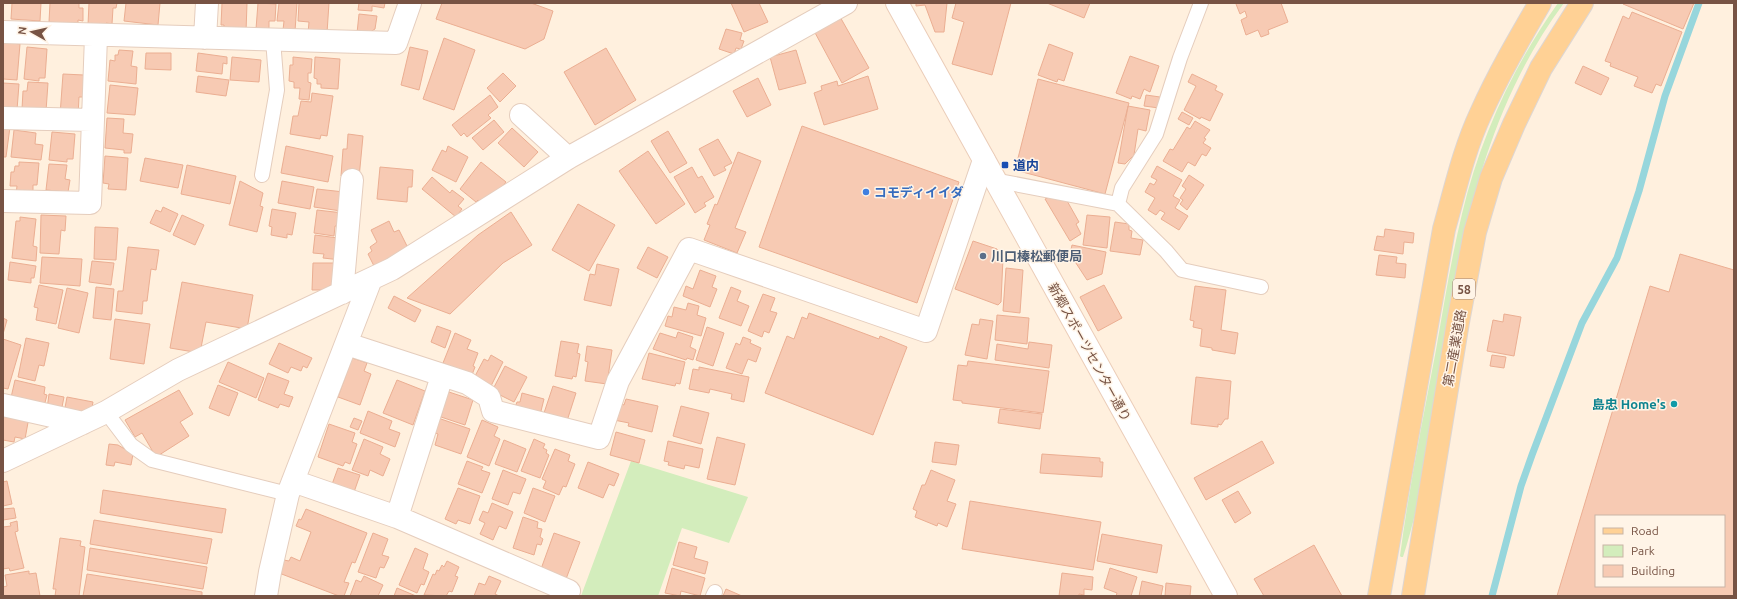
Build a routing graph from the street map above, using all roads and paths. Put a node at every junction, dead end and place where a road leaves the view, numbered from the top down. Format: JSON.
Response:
{"nodes":[{"id":1,"x":207,"y":3,"type":"edge"},
{"id":2,"x":410,"y":3,"type":"edge"},
{"id":3,"x":846,"y":3,"type":"edge"},
{"id":4,"x":897,"y":3,"type":"edge"},
{"id":5,"x":1201,"y":3,"type":"edge"},
{"id":6,"x":1540,"y":3,"type":"edge"},
{"id":7,"x":1582,"y":3,"type":"edge"},
{"id":8,"x":3,"y":32,"type":"edge"},
{"id":9,"x":96,"y":36,"type":"junction"},
{"id":10,"x":205,"y":38,"type":"junction"},
{"id":11,"x":273,"y":40,"type":"junction"},
{"id":12,"x":521,"y":115,"type":"dead end"},
{"id":13,"x":3,"y":118,"type":"edge"},
{"id":14,"x":92,"y":120,"type":"junction"},
{"id":15,"x":568,"y":158,"type":"junction"},
{"id":16,"x":984,"y":160,"type":"junction"},
{"id":17,"x":262,"y":175,"type":"dead end"},
{"id":18,"x":352,"y":180,"type":"dead end"},
{"id":19,"x":994,"y":180,"type":"junction"},
{"id":20,"x":3,"y":200,"type":"edge"},
{"id":21,"x":1118,"y":204,"type":"junction"},
{"id":22,"x":371,"y":279,"type":"junction"},
{"id":23,"x":1261,"y":287,"type":"dead end"},
{"id":24,"x":342,"y":293,"type":"junction"},
{"id":25,"x":347,"y":344,"type":"junction"},
{"id":26,"x":442,"y":376,"type":"junction"},
{"id":27,"x":3,"y":405,"type":"edge"},
{"id":28,"x":106,"y":412,"type":"junction"},
{"id":29,"x":82,"y":423,"type":"junction"},
{"id":30,"x":3,"y":462,"type":"edge"},
{"id":31,"x":290,"y":488,"type":"junction"},
{"id":32,"x":397,"y":517,"type":"junction"},
{"id":33,"x":569,"y":591,"type":"dead end"},
{"id":34,"x":266,"y":596,"type":"edge"},
{"id":35,"x":1226,"y":596,"type":"edge"},
{"id":36,"x":1379,"y":596,"type":"edge"},
{"id":37,"x":1414,"y":596,"type":"edge"}],
"edges":[{"from":1,"to":10,"type":"street"},
{"from":2,"to":11,"type":"street"},
{"from":3,"to":15,"type":"street"},
{"from":4,"to":16,"type":"street","name":"新郷スポーツセンター通り"},
{"from":5,"to":21,"type":"lane"},
{"from":6,"to":36,"type":"main road","number":"58"},
{"from":7,"to":37,"type":"main road","name":"第二産業道路","number":"58"},
{"from":8,"to":9,"type":"street"},
{"from":9,"to":10,"type":"street"},
{"from":9,"to":14,"type":"street"},
{"from":10,"to":11,"type":"street"},
{"from":11,"to":17,"type":"lane"},
{"from":12,"to":15,"type":"street"},
{"from":13,"to":14,"type":"street"},
{"from":14,"to":20,"type":"street"},
{"from":15,"to":22,"type":"street"},
{"from":16,"to":19,"type":"street","name":"新郷スポーツセンター通り"},
{"from":16,"to":26,"type":"street"},
{"from":18,"to":24,"type":"street"},
{"from":19,"to":21,"type":"lane"},
{"from":19,"to":35,"type":"street","name":"新郷スポーツセンター通り"},
{"from":21,"to":23,"type":"lane"},
{"from":22,"to":24,"type":"street"},
{"from":22,"to":25,"type":"street"},
{"from":24,"to":28,"type":"street"},
{"from":25,"to":26,"type":"street"},
{"from":25,"to":31,"type":"street"},
{"from":26,"to":32,"type":"street"},
{"from":27,"to":29,"type":"street"},
{"from":28,"to":29,"type":"street"},
{"from":28,"to":31,"type":"lane"},
{"from":29,"to":30,"type":"street"},
{"from":31,"to":32,"type":"street"},
{"from":31,"to":34,"type":"street"},
{"from":32,"to":33,"type":"street"}]}
